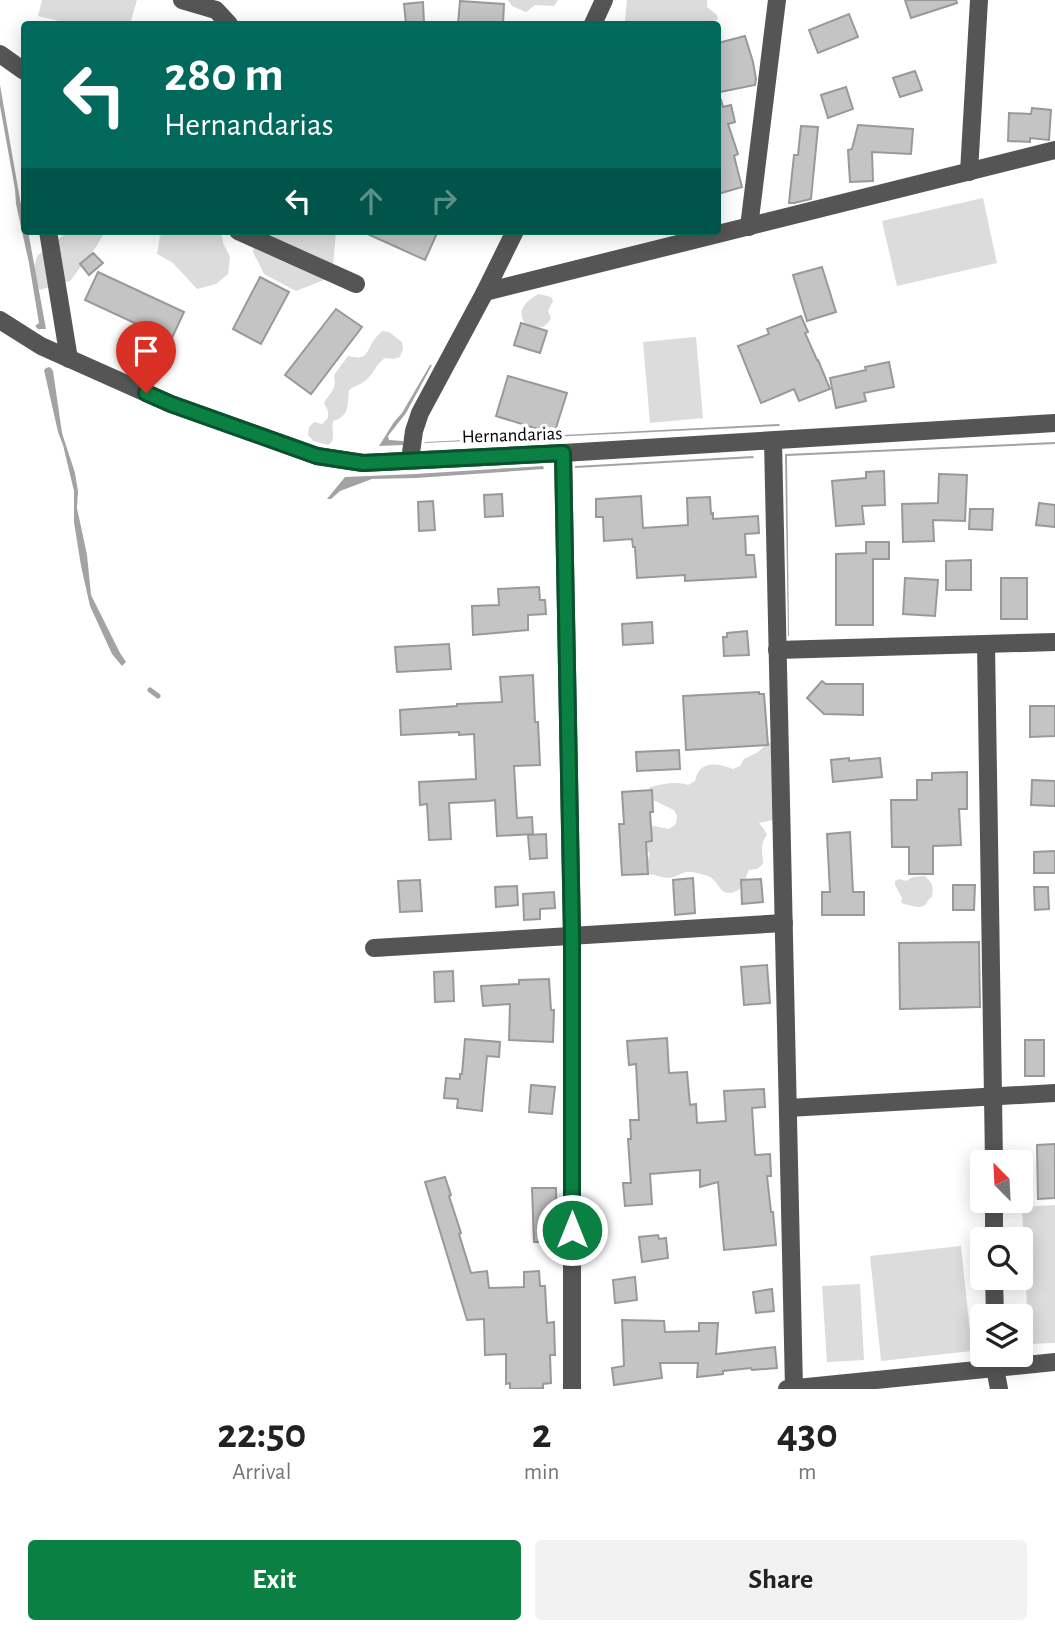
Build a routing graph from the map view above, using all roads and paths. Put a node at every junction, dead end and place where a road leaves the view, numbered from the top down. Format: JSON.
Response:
{"nodes":[{"id":1,"x":182,"y":0,"type":"edge"},
{"id":2,"x":604,"y":0,"type":"edge"},
{"id":3,"x":777,"y":0,"type":"edge"},
{"id":4,"x":979,"y":0,"type":"edge"},
{"id":5,"x":226,"y":21,"type":"edge"},
{"id":6,"x":594,"y":21,"type":"edge"},
{"id":7,"x":0,"y":54,"type":"edge"},
{"id":8,"x":21,"y":72,"type":"edge"},
{"id":9,"x":1055,"y":150,"type":"edge"},
{"id":10,"x":969,"y":172,"type":"junction"},
{"id":11,"x":749,"y":227,"type":"junction"},
{"id":12,"x":721,"y":234,"type":"edge"},
{"id":13,"x":49,"y":235,"type":"edge"},
{"id":14,"x":247,"y":235,"type":"edge"},
{"id":15,"x":513,"y":235,"type":"edge"},
{"id":16,"x":717,"y":235,"type":"edge"},
{"id":17,"x":356,"y":284,"type":"dead end"},
{"id":18,"x":485,"y":292,"type":"junction"},
{"id":19,"x":0,"y":320,"type":"edge"},
{"id":20,"x":69,"y":359,"type":"junction"},
{"id":21,"x":1055,"y":423,"type":"edge"},
{"id":22,"x":772,"y":441,"type":"junction"},
{"id":23,"x":563,"y":453,"type":"junction"},
{"id":24,"x":410,"y":460,"type":"junction"},
{"id":25,"x":1055,"y":642,"type":"edge"},
{"id":26,"x":986,"y":644,"type":"junction"},
{"id":27,"x":777,"y":650,"type":"junction"},
{"id":28,"x":784,"y":923,"type":"junction"},
{"id":29,"x":572,"y":936,"type":"junction"},
{"id":30,"x":374,"y":948,"type":"dead end"},
{"id":31,"x":1055,"y":1093,"type":"edge"},
{"id":32,"x":993,"y":1097,"type":"junction"},
{"id":33,"x":788,"y":1108,"type":"junction"},
{"id":34,"x":993,"y":1150,"type":"edge"},
{"id":35,"x":1033,"y":1362,"type":"edge"},
{"id":36,"x":1055,"y":1362,"type":"edge"},
{"id":37,"x":970,"y":1364,"type":"edge"},
{"id":38,"x":996,"y":1367,"type":"edge"},
{"id":39,"x":794,"y":1388,"type":"edge"},
{"id":40,"x":572,"y":1389,"type":"edge"},
{"id":41,"x":787,"y":1389,"type":"edge"},
{"id":42,"x":999,"y":1389,"type":"edge"}],
"edges":[{"from":1,"to":5,"type":"street"},
{"from":2,"to":6,"type":"street"},
{"from":3,"to":11,"type":"street"},
{"from":4,"to":10,"type":"street"},
{"from":7,"to":8,"type":"street"},
{"from":9,"to":10,"type":"street"},
{"from":10,"to":11,"type":"street"},
{"from":11,"to":12,"type":"street"},
{"from":13,"to":20,"type":"street"},
{"from":14,"to":17,"type":"street"},
{"from":15,"to":18,"type":"street"},
{"from":16,"to":18,"type":"street"},
{"from":18,"to":24,"type":"street"},
{"from":19,"to":20,"type":"street","name":"Hernandarias"},
{"from":20,"to":24,"type":"street","name":"Hernandarias"},
{"from":21,"to":22,"type":"street","name":"Hernandarias"},
{"from":22,"to":23,"type":"street","name":"Hernandarias"},
{"from":22,"to":27,"type":"street"},
{"from":23,"to":24,"type":"street","name":"Hernandarias"},
{"from":23,"to":29,"type":"street"},
{"from":25,"to":26,"type":"street"},
{"from":26,"to":27,"type":"street"},
{"from":26,"to":32,"type":"street"},
{"from":27,"to":28,"type":"street"},
{"from":28,"to":29,"type":"street"},
{"from":28,"to":33,"type":"street"},
{"from":29,"to":30,"type":"street"},
{"from":29,"to":40,"type":"street"},
{"from":31,"to":32,"type":"street"},
{"from":32,"to":33,"type":"street"},
{"from":32,"to":34,"type":"street"},
{"from":33,"to":39,"type":"street"},
{"from":35,"to":36,"type":"street"},
{"from":37,"to":39,"type":"street"},
{"from":38,"to":42,"type":"street"},
{"from":39,"to":41,"type":"street"}]}
